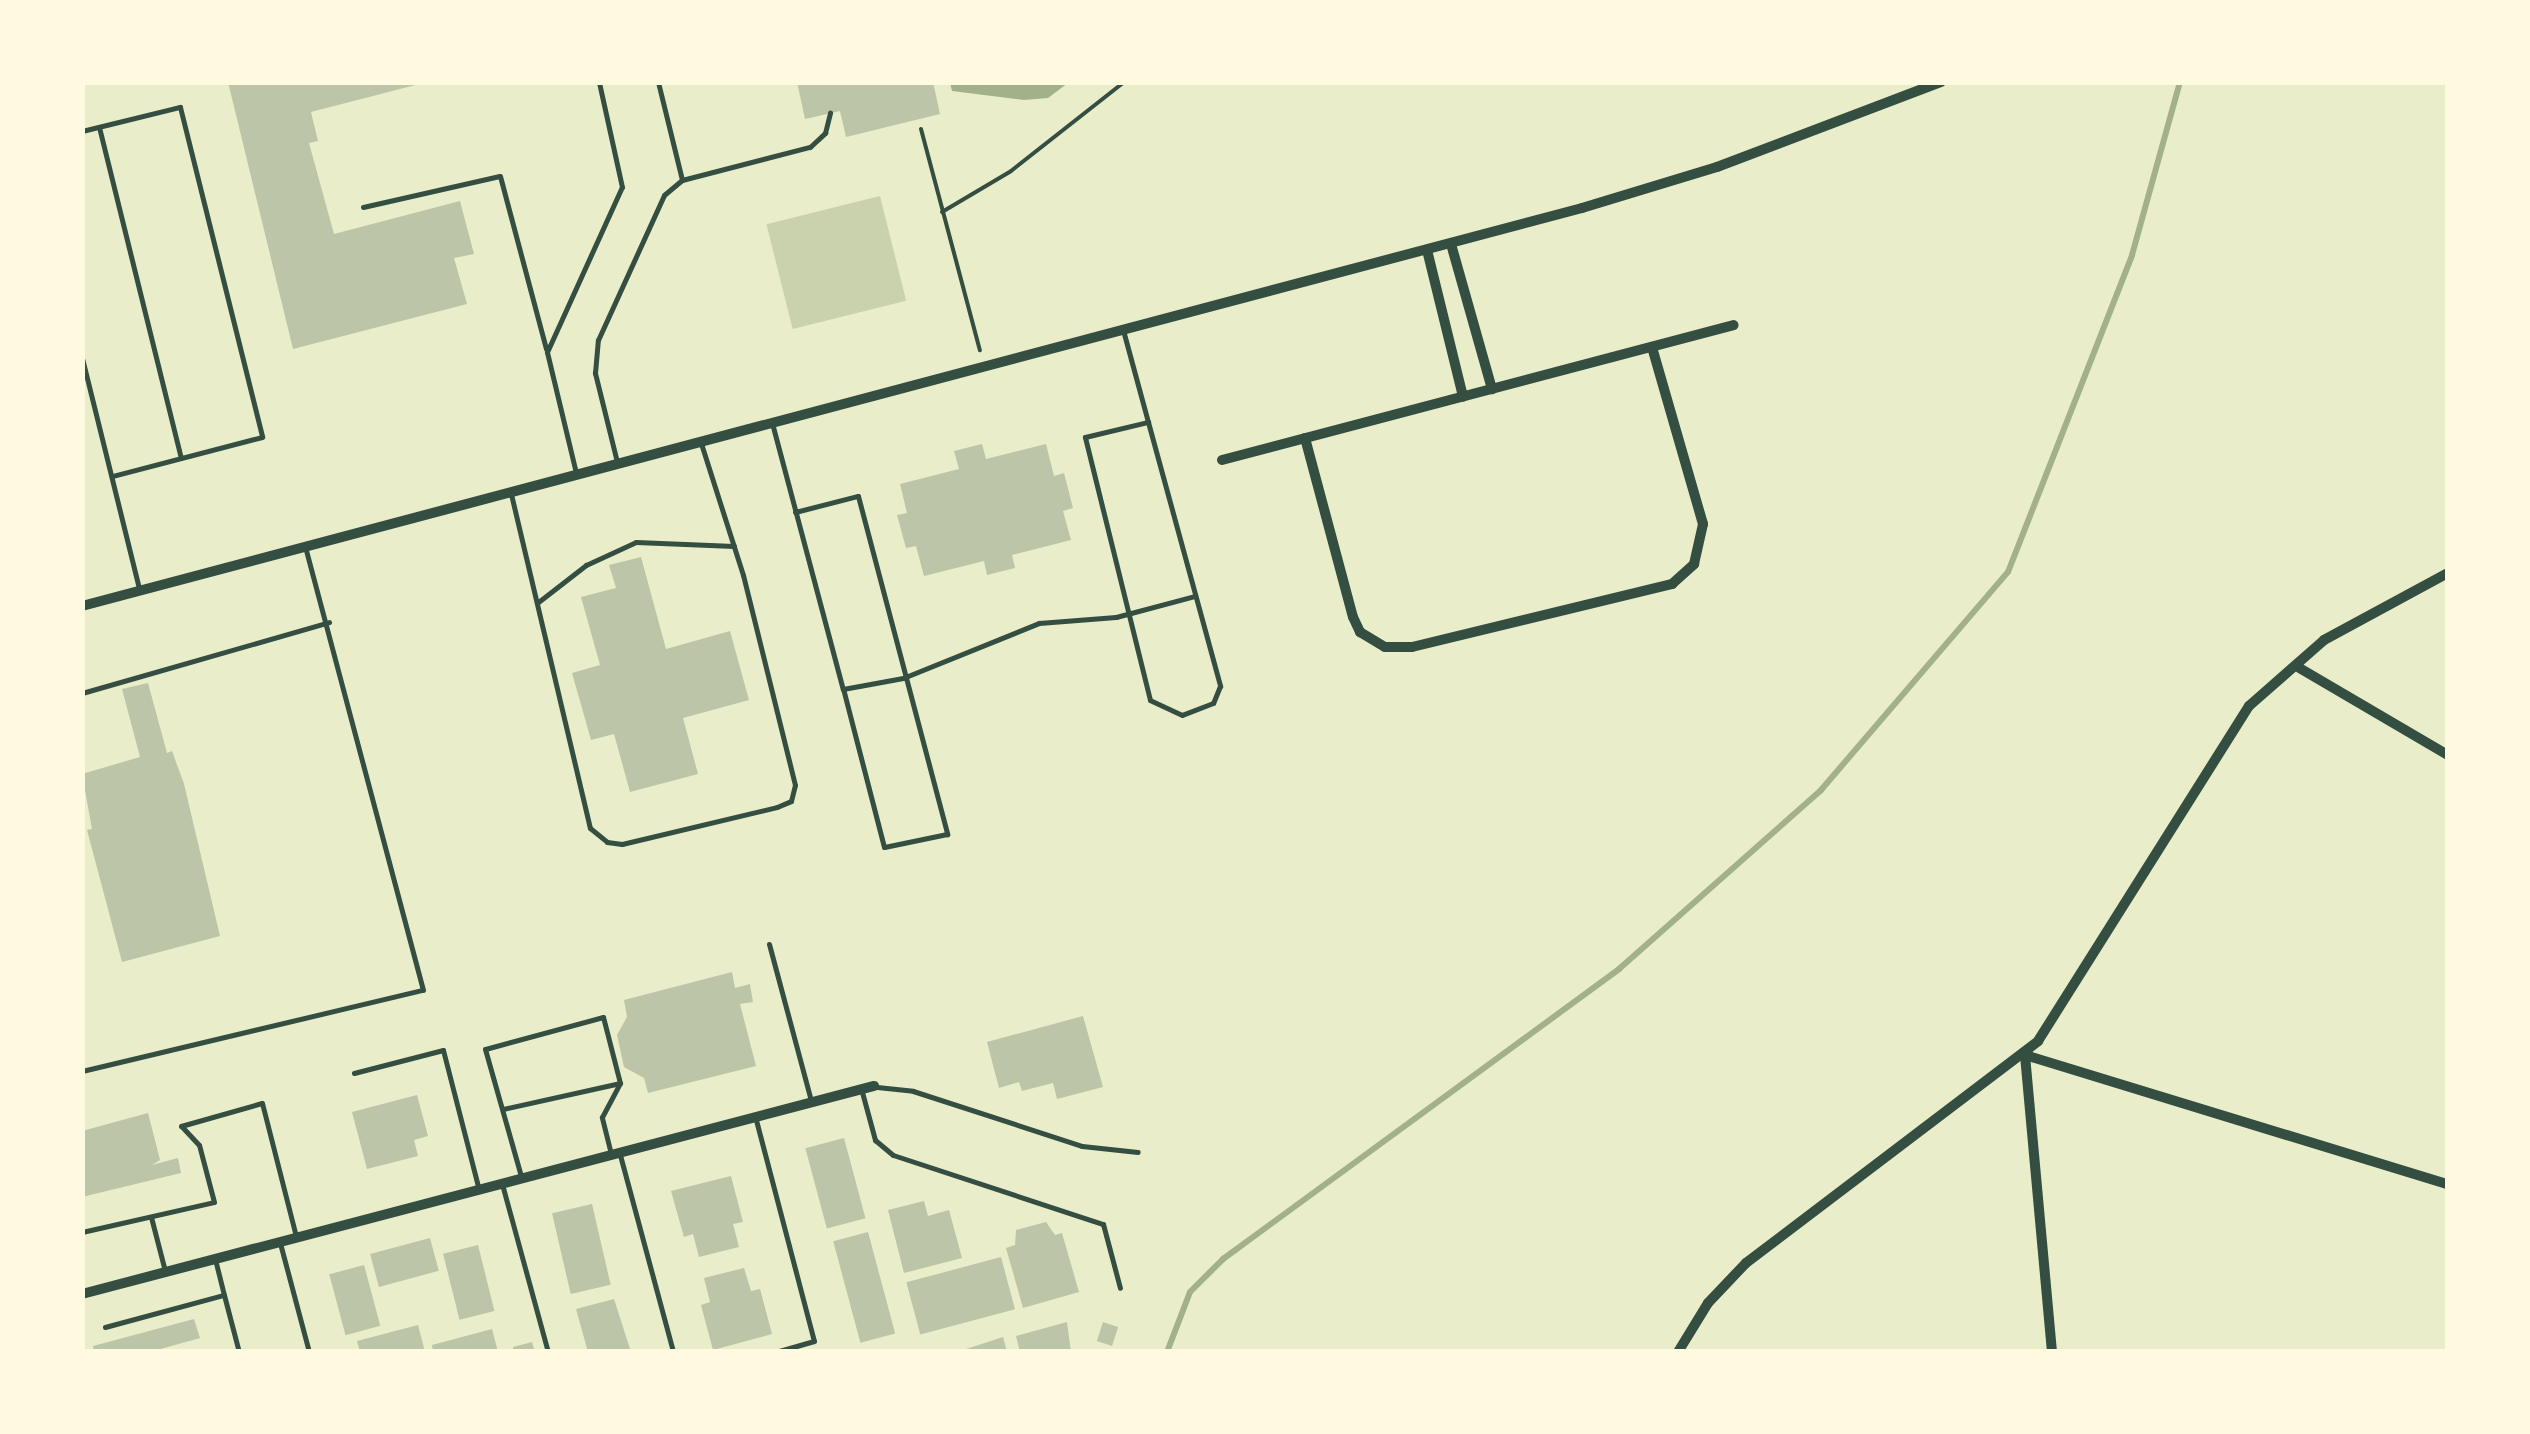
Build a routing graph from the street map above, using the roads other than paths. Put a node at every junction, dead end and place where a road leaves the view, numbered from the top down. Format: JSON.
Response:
{"nodes":[{"id":1,"x":599,"y":82,"type":"edge"},
{"id":2,"x":658,"y":82,"type":"edge"},
{"id":3,"x":1941,"y":82,"type":"edge"},
{"id":4,"x":830,"y":113,"type":"dead end"},
{"id":5,"x":99,"y":127,"type":"junction"},
{"id":6,"x":82,"y":131,"type":"edge"},
{"id":7,"x":682,"y":180,"type":"junction"},
{"id":8,"x":363,"y":208,"type":"dead end"},
{"id":9,"x":1451,"y":244,"type":"junction"},
{"id":10,"x":1427,"y":250,"type":"junction"},
{"id":11,"x":1734,"y":325,"type":"dead end"},
{"id":12,"x":1123,"y":330,"type":"junction"},
{"id":13,"x":1652,"y":347,"type":"junction"},
{"id":14,"x":547,"y":352,"type":"junction"},
{"id":15,"x":82,"y":358,"type":"edge"},
{"id":16,"x":1492,"y":389,"type":"junction"},
{"id":17,"x":1463,"y":397,"type":"junction"},
{"id":18,"x":1148,"y":422,"type":"junction"},
{"id":19,"x":772,"y":424,"type":"junction"},
{"id":20,"x":1305,"y":438,"type":"junction"},
{"id":21,"x":702,"y":443,"type":"junction"},
{"id":22,"x":180,"y":458,"type":"junction"},
{"id":23,"x":1222,"y":460,"type":"dead end"},
{"id":24,"x":618,"y":464,"type":"junction"},
{"id":25,"x":112,"y":476,"type":"junction"},
{"id":26,"x":577,"y":476,"type":"junction"},
{"id":27,"x":511,"y":494,"type":"junction"},
{"id":28,"x":795,"y":512,"type":"junction"},
{"id":29,"x":734,"y":546,"type":"junction"},
{"id":30,"x":305,"y":548,"type":"junction"},
{"id":31,"x":2448,"y":573,"type":"edge"},
{"id":32,"x":140,"y":591,"type":"junction"},
{"id":33,"x":1195,"y":596,"type":"junction"},
{"id":34,"x":537,"y":603,"type":"junction"},
{"id":35,"x":82,"y":606,"type":"edge"},
{"id":36,"x":1129,"y":614,"type":"junction"},
{"id":37,"x":329,"y":622,"type":"junction"},
{"id":38,"x":2296,"y":666,"type":"junction"},
{"id":39,"x":903,"y":678,"type":"junction"},
{"id":40,"x":843,"y":689,"type":"junction"},
{"id":41,"x":82,"y":693,"type":"edge"},
{"id":42,"x":2448,"y":756,"type":"edge"},
{"id":43,"x":770,"y":944,"type":"dead end"},
{"id":44,"x":2024,"y":1055,"type":"junction"},
{"id":45,"x":82,"y":1071,"type":"edge"},
{"id":46,"x":354,"y":1072,"type":"dead end"},
{"id":47,"x":620,"y":1083,"type":"junction"},
{"id":48,"x":874,"y":1086,"type":"joint"},
{"id":49,"x":861,"y":1089,"type":"junction"},
{"id":50,"x":812,"y":1102,"type":"junction"},
{"id":51,"x":503,"y":1109,"type":"junction"},
{"id":52,"x":755,"y":1117,"type":"junction"},
{"id":53,"x":1138,"y":1152,"type":"dead end"},
{"id":54,"x":616,"y":1156,"type":"junction"},
{"id":55,"x":522,"y":1179,"type":"junction"},
{"id":56,"x":502,"y":1184,"type":"junction"},
{"id":57,"x":2448,"y":1184,"type":"edge"},
{"id":58,"x":479,"y":1190,"type":"junction"},
{"id":59,"x":151,"y":1216,"type":"junction"},
{"id":60,"x":82,"y":1232,"type":"edge"},
{"id":61,"x":296,"y":1236,"type":"junction"},
{"id":62,"x":279,"y":1241,"type":"junction"},
{"id":63,"x":215,"y":1258,"type":"junction"},
{"id":64,"x":165,"y":1271,"type":"junction"},
{"id":65,"x":1120,"y":1288,"type":"dead end"},
{"id":66,"x":82,"y":1294,"type":"edge"},
{"id":67,"x":224,"y":1295,"type":"junction"},
{"id":68,"x":105,"y":1327,"type":"dead end"},
{"id":69,"x":1688,"y":1332,"type":"junction"},
{"id":70,"x":239,"y":1352,"type":"edge"},
{"id":71,"x":309,"y":1352,"type":"edge"},
{"id":72,"x":548,"y":1352,"type":"edge"},
{"id":73,"x":673,"y":1352,"type":"edge"},
{"id":74,"x":776,"y":1352,"type":"edge"},
{"id":75,"x":1678,"y":1352,"type":"edge"},
{"id":76,"x":1691,"y":1352,"type":"edge"},
{"id":77,"x":2052,"y":1352,"type":"edge"}],
"edges":[{"from":1,"to":14,"type":"lane"},
{"from":2,"to":7,"type":"lane"},
{"from":3,"to":9,"type":"street"},
{"from":4,"to":7,"type":"lane"},
{"from":5,"to":6,"type":"lane"},
{"from":5,"to":22,"type":"lane"},
{"from":5,"to":22,"type":"lane"},
{"from":7,"to":24,"type":"lane"},
{"from":8,"to":14,"type":"lane"},
{"from":9,"to":10,"type":"street"},
{"from":9,"to":16,"type":"street"},
{"from":10,"to":12,"type":"street"},
{"from":10,"to":17,"type":"street"},
{"from":11,"to":13,"type":"street"},
{"from":12,"to":18,"type":"lane"},
{"from":12,"to":19,"type":"street"},
{"from":13,"to":16,"type":"street"},
{"from":13,"to":20,"type":"street"},
{"from":14,"to":26,"type":"lane"},
{"from":15,"to":25,"type":"lane"},
{"from":16,"to":17,"type":"street"},
{"from":17,"to":20,"type":"street"},
{"from":18,"to":33,"type":"lane"},
{"from":18,"to":36,"type":"lane"},
{"from":19,"to":21,"type":"street"},
{"from":19,"to":28,"type":"lane"},
{"from":20,"to":23,"type":"street"},
{"from":21,"to":24,"type":"street"},
{"from":21,"to":29,"type":"lane"},
{"from":22,"to":25,"type":"lane"},
{"from":24,"to":26,"type":"street"},
{"from":25,"to":32,"type":"lane"},
{"from":26,"to":27,"type":"street"},
{"from":27,"to":30,"type":"street"},
{"from":27,"to":34,"type":"lane"},
{"from":28,"to":39,"type":"lane"},
{"from":28,"to":40,"type":"lane"},
{"from":29,"to":34,"type":"lane"},
{"from":29,"to":34,"type":"lane"},
{"from":30,"to":32,"type":"street"},
{"from":30,"to":37,"type":"lane"},
{"from":31,"to":38,"type":"street"},
{"from":32,"to":35,"type":"street"},
{"from":33,"to":36,"type":"lane"},
{"from":33,"to":36,"type":"lane"},
{"from":36,"to":39,"type":"lane"},
{"from":37,"to":41,"type":"lane"},
{"from":37,"to":45,"type":"lane"},
{"from":38,"to":42,"type":"street"},
{"from":38,"to":44,"type":"street"},
{"from":39,"to":40,"type":"lane"},
{"from":39,"to":40,"type":"lane"},
{"from":43,"to":50,"type":"lane"},
{"from":44,"to":57,"type":"street"},
{"from":44,"to":69,"type":"street"},
{"from":44,"to":77,"type":"street"},
{"from":46,"to":58,"type":"lane"},
{"from":47,"to":51,"type":"lane"},
{"from":47,"to":51,"type":"lane"},
{"from":47,"to":54,"type":"lane"},
{"from":48,"to":49,"type":"street"},
{"from":48,"to":53,"type":"lane"},
{"from":49,"to":50,"type":"street"},
{"from":49,"to":65,"type":"lane"},
{"from":50,"to":52,"type":"street"},
{"from":51,"to":55,"type":"lane"},
{"from":52,"to":54,"type":"street"},
{"from":52,"to":74,"type":"lane"},
{"from":54,"to":55,"type":"street"},
{"from":54,"to":73,"type":"lane"},
{"from":55,"to":56,"type":"street"},
{"from":56,"to":58,"type":"street"},
{"from":56,"to":72,"type":"lane"},
{"from":58,"to":61,"type":"street"},
{"from":59,"to":60,"type":"lane"},
{"from":59,"to":61,"type":"lane"},
{"from":59,"to":64,"type":"lane"},
{"from":61,"to":62,"type":"street"},
{"from":62,"to":63,"type":"street"},
{"from":62,"to":71,"type":"lane"},
{"from":63,"to":64,"type":"street"},
{"from":63,"to":67,"type":"lane"},
{"from":64,"to":66,"type":"street"},
{"from":67,"to":68,"type":"lane"},
{"from":67,"to":70,"type":"lane"},
{"from":69,"to":75,"type":"street"},
{"from":69,"to":76,"type":"street"}]}
